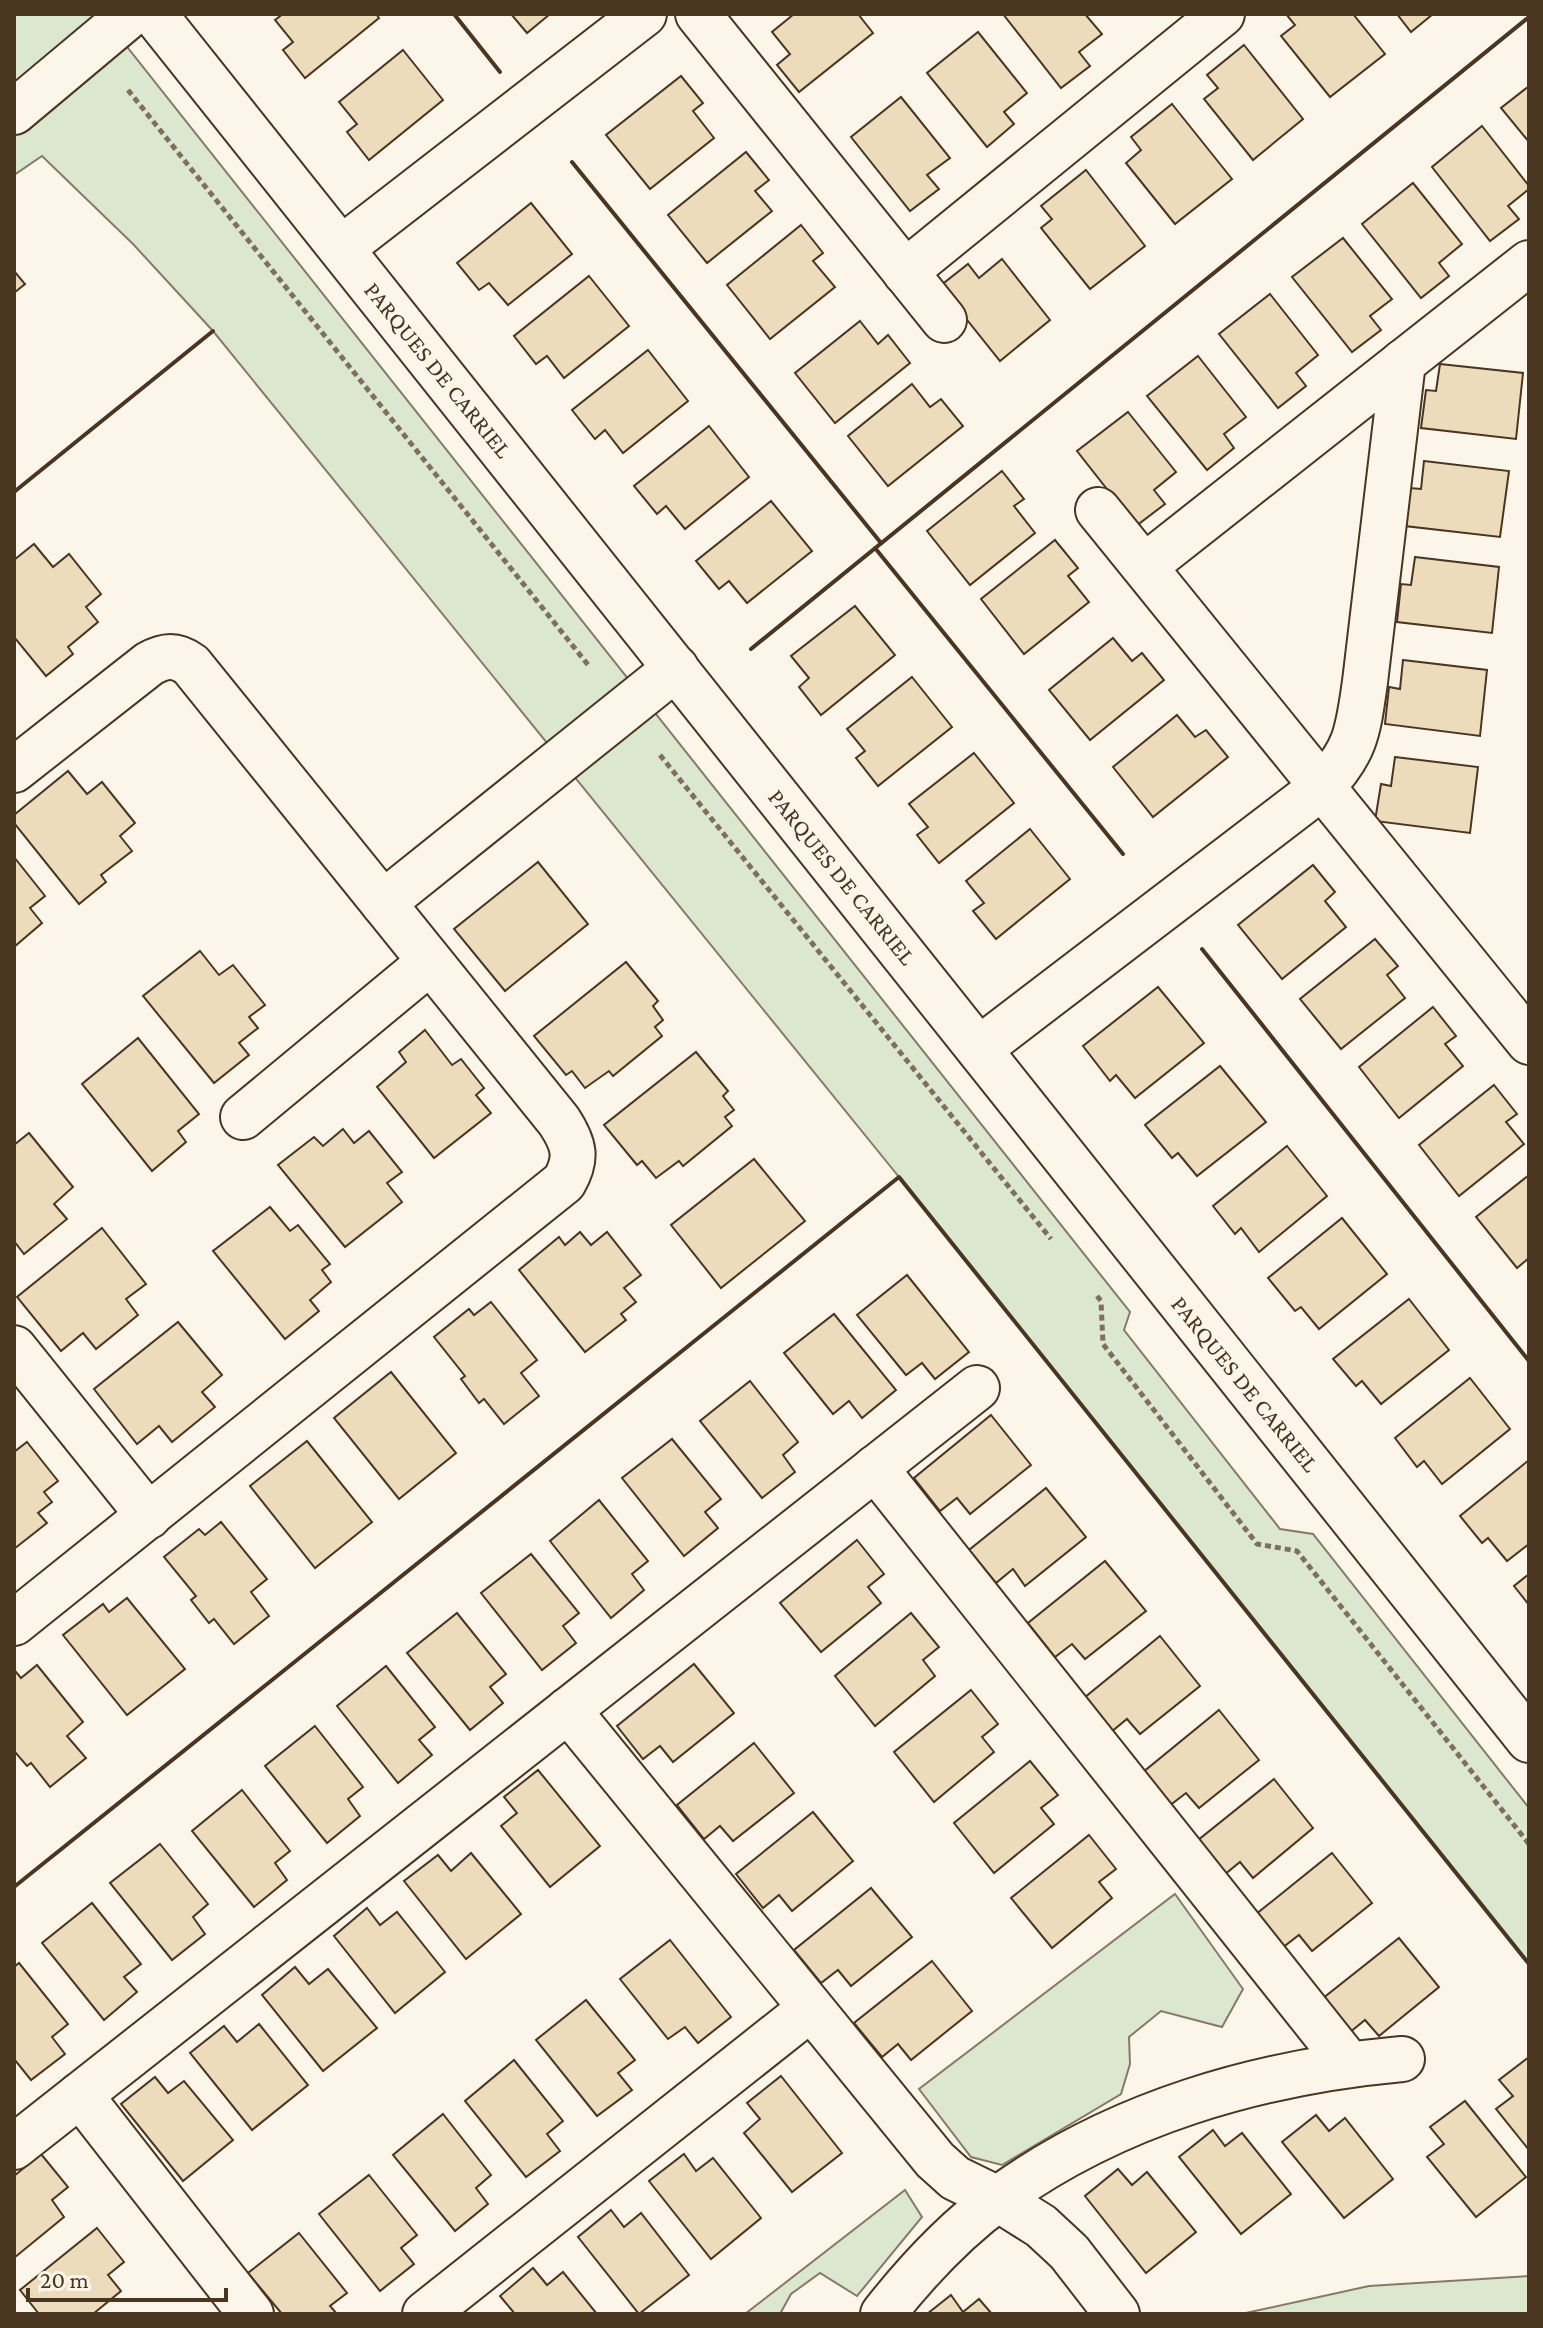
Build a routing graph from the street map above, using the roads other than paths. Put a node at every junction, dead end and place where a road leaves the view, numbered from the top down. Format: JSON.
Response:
{"nodes":[{"id":1,"x":131,"y":14,"type":"edge"},
{"id":2,"x":154,"y":14,"type":"edge"},
{"id":3,"x":644,"y":14,"type":"edge"},
{"id":4,"x":698,"y":14,"type":"edge"},
{"id":5,"x":1207,"y":19,"type":"edge"},
{"id":6,"x":14,"y":112,"type":"edge"},
{"id":7,"x":342,"y":248,"type":"junction"},
{"id":8,"x":1529,"y":263,"type":"edge"},
{"id":9,"x":905,"y":272,"type":"junction"},
{"id":10,"x":944,"y":320,"type":"dead end"},
{"id":11,"x":1403,"y":362,"type":"junction"},
{"id":12,"x":1098,"y":510,"type":"dead end"},
{"id":13,"x":1145,"y":566,"type":"junction"},
{"id":14,"x":676,"y":668,"type":"junction"},
{"id":15,"x":14,"y":770,"type":"edge"},
{"id":16,"x":1322,"y":787,"type":"junction"},
{"id":17,"x":383,"y":903,"type":"junction"},
{"id":18,"x":430,"y":962,"type":"junction"},
{"id":19,"x":1529,"y":1042,"type":"edge"},
{"id":20,"x":979,"y":1049,"type":"junction"},
{"id":21,"x":243,"y":1117,"type":"dead end"},
{"id":22,"x":14,"y":1348,"type":"edge"},
{"id":23,"x":977,"y":1388,"type":"dead end"},
{"id":24,"x":875,"y":1468,"type":"junction"},
{"id":25,"x":149,"y":1516,"type":"junction"},
{"id":26,"x":14,"y":1623,"type":"edge"},
{"id":27,"x":568,"y":1710,"type":"junction"},
{"id":28,"x":1529,"y":1740,"type":"edge"},
{"id":29,"x":810,"y":2009,"type":"junction"},
{"id":30,"x":1402,"y":2059,"type":"dead end"},
{"id":31,"x":1349,"y":2064,"type":"junction"},
{"id":32,"x":80,"y":2095,"type":"junction"},
{"id":33,"x":14,"y":2147,"type":"edge"},
{"id":34,"x":998,"y":2199,"type":"junction"},
{"id":35,"x":251,"y":2314,"type":"edge"},
{"id":36,"x":425,"y":2314,"type":"edge"},
{"id":37,"x":883,"y":2314,"type":"edge"},
{"id":38,"x":1117,"y":2314,"type":"edge"}],
"edges":[{"from":1,"to":6,"type":"street"},
{"from":2,"to":7,"type":"street","name":"PARQUES DE CARRIEL"},
{"from":3,"to":7,"type":"street"},
{"from":4,"to":9,"type":"street"},
{"from":5,"to":9,"type":"street"},
{"from":7,"to":14,"type":"street","name":"PARQUES DE CARRIEL"},
{"from":8,"to":11,"type":"street"},
{"from":9,"to":10,"type":"street"},
{"from":11,"to":13,"type":"street"},
{"from":11,"to":16,"type":"street"},
{"from":12,"to":13,"type":"street"},
{"from":13,"to":16,"type":"street"},
{"from":14,"to":17,"type":"street"},
{"from":14,"to":20,"type":"street","name":"PARQUES DE CARRIEL"},
{"from":15,"to":17,"type":"street"},
{"from":16,"to":19,"type":"street"},
{"from":16,"to":20,"type":"street"},
{"from":17,"to":18,"type":"street"},
{"from":18,"to":21,"type":"street"},
{"from":18,"to":25,"type":"street"},
{"from":20,"to":28,"type":"street","name":"PARQUES DE CARRIEL"},
{"from":22,"to":25,"type":"street"},
{"from":23,"to":24,"type":"street"},
{"from":24,"to":27,"type":"street"},
{"from":24,"to":31,"type":"street"},
{"from":25,"to":26,"type":"street"},
{"from":27,"to":29,"type":"street"},
{"from":27,"to":32,"type":"street"},
{"from":29,"to":34,"type":"street"},
{"from":29,"to":36,"type":"street"},
{"from":30,"to":31,"type":"street"},
{"from":31,"to":34,"type":"street"},
{"from":32,"to":33,"type":"street"},
{"from":32,"to":35,"type":"street"},
{"from":34,"to":37,"type":"street"},
{"from":34,"to":38,"type":"street"}]}
